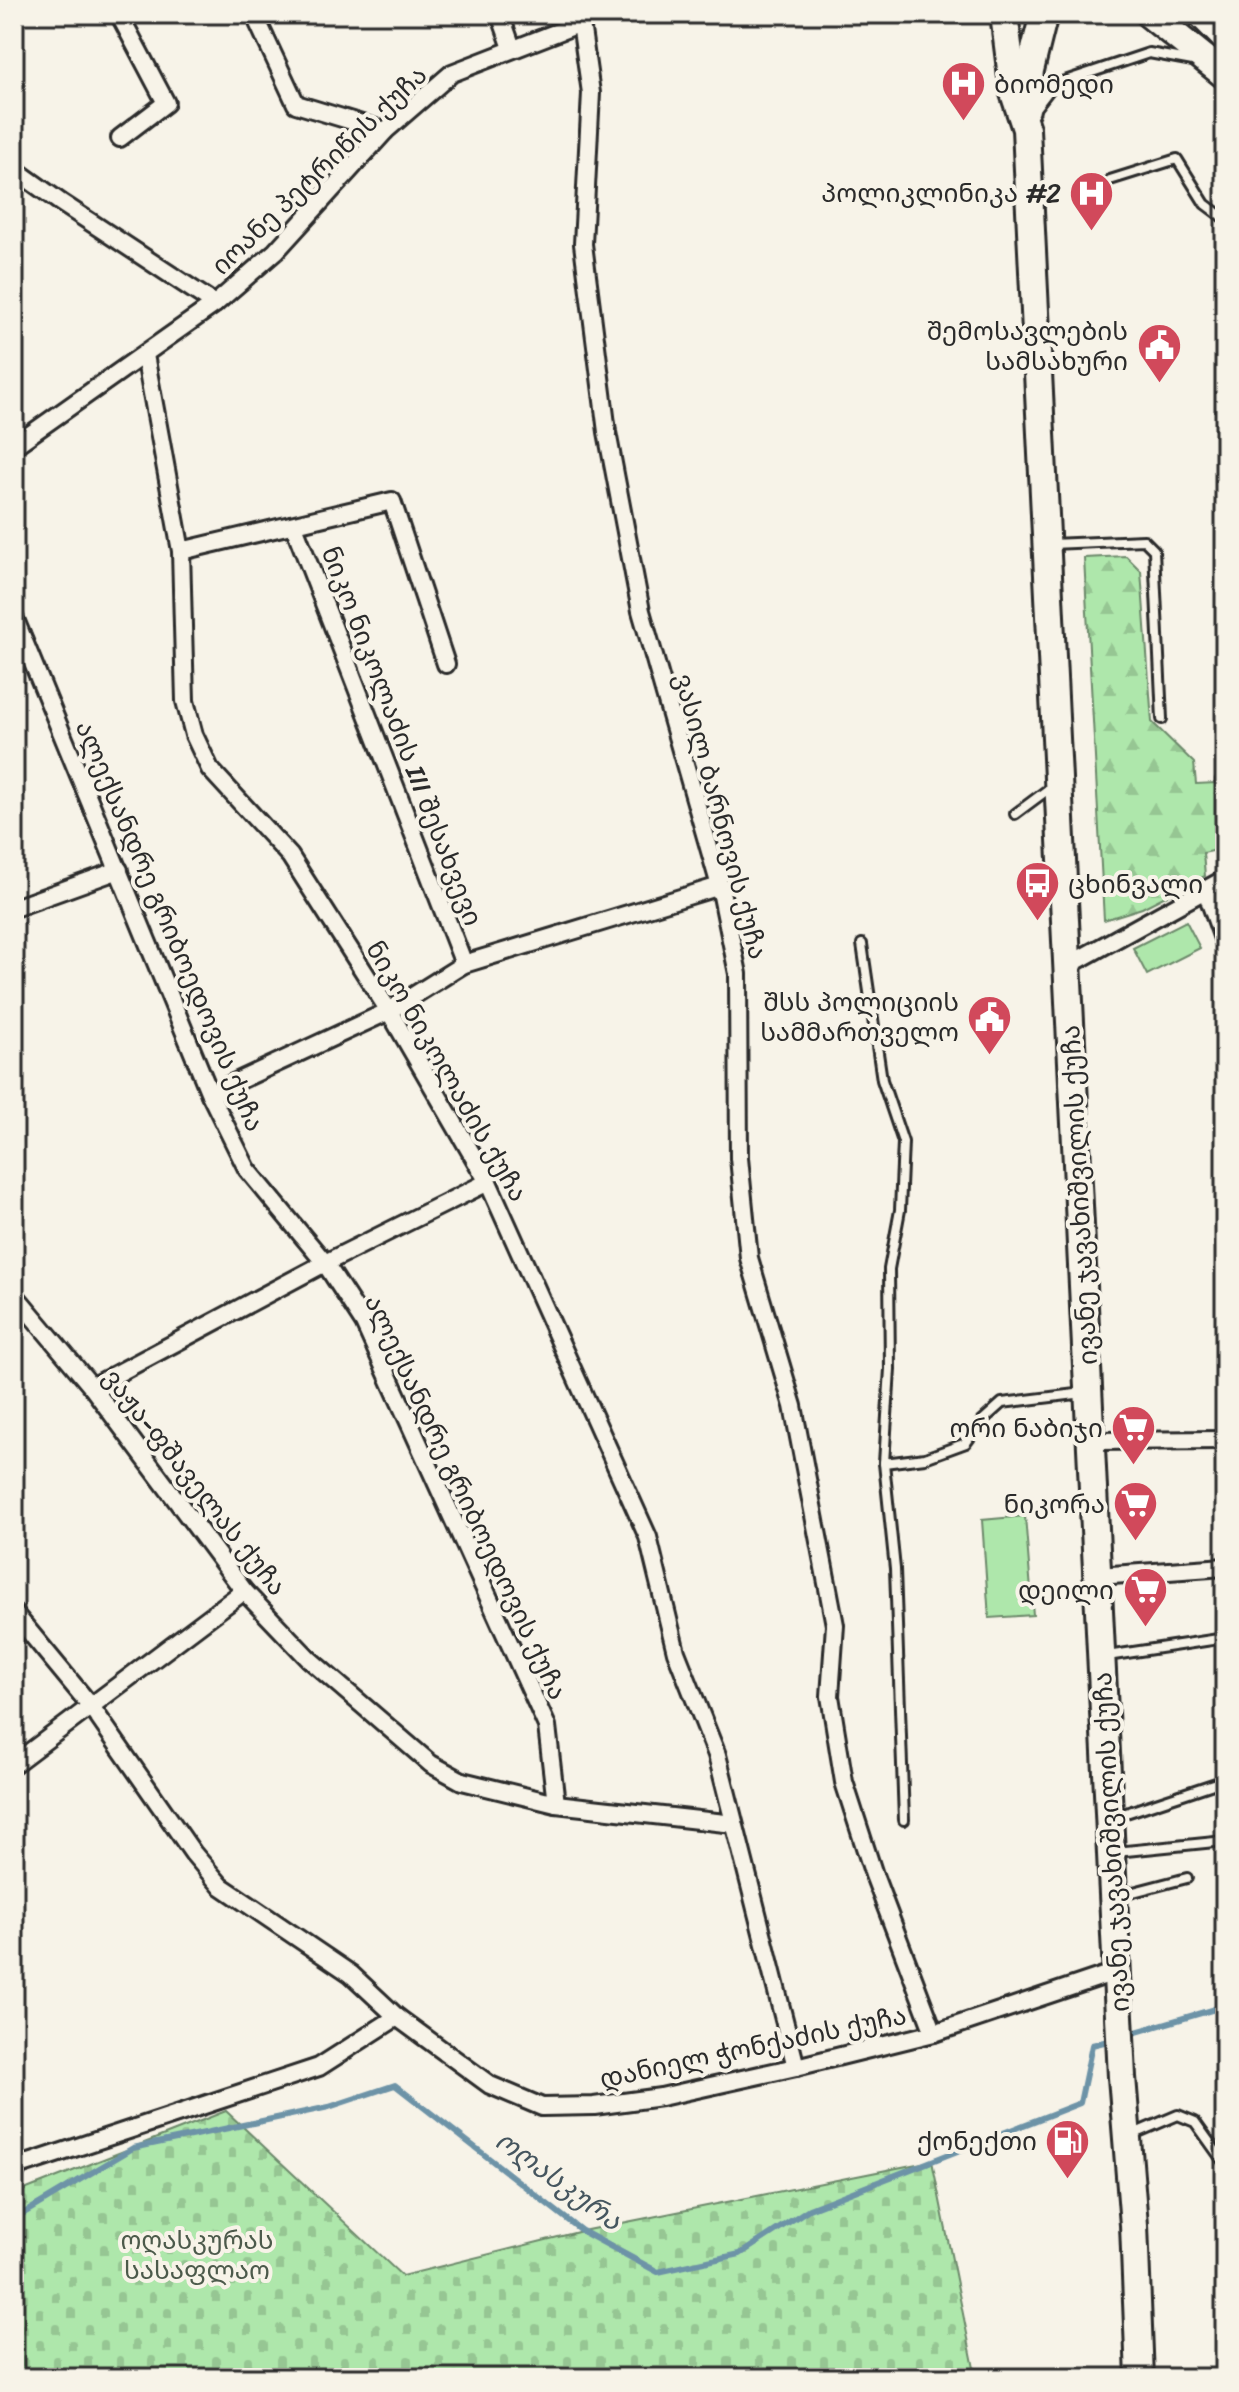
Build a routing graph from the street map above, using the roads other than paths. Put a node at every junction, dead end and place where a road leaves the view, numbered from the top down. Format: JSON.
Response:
{"nodes":[{"id":1,"x":119,"y":14,"type":"edge"},
{"id":2,"x":254,"y":14,"type":"edge"},
{"id":3,"x":500,"y":14,"type":"edge"},
{"id":4,"x":1004,"y":14,"type":"edge"},
{"id":5,"x":1044,"y":14,"type":"edge"},
{"id":6,"x":1149,"y":14,"type":"edge"},
{"id":7,"x":1201,"y":14,"type":"edge"},
{"id":8,"x":588,"y":18,"type":"edge"},
{"id":9,"x":1225,"y":38,"type":"edge"},
{"id":10,"x":512,"y":48,"type":"junction"},
{"id":11,"x":1218,"y":69,"type":"edge"},
{"id":12,"x":1025,"y":121,"type":"junction"},
{"id":13,"x":385,"y":131,"type":"junction"},
{"id":14,"x":120,"y":138,"type":"dead end"},
{"id":15,"x":14,"y":169,"type":"edge"},
{"id":16,"x":1110,"y":180,"type":"dead end"},
{"id":17,"x":1225,"y":219,"type":"edge"},
{"id":18,"x":215,"y":304,"type":"junction"},
{"id":19,"x":145,"y":355,"type":"junction"},
{"id":20,"x":14,"y":446,"type":"edge"},
{"id":21,"x":294,"y":526,"type":"junction"},
{"id":22,"x":1046,"y":544,"type":"junction"},
{"id":23,"x":181,"y":551,"type":"junction"},
{"id":24,"x":14,"y":617,"type":"edge"},
{"id":25,"x":446,"y":664,"type":"dead end"},
{"id":26,"x":1162,"y":719,"type":"dead end"},
{"id":27,"x":1058,"y":782,"type":"junction"},
{"id":28,"x":1015,"y":814,"type":"dead end"},
{"id":29,"x":119,"y":870,"type":"junction"},
{"id":30,"x":1225,"y":879,"type":"edge"},
{"id":31,"x":720,"y":886,"type":"junction"},
{"id":32,"x":1206,"y":891,"type":"junction"},
{"id":33,"x":14,"y":908,"type":"edge"},
{"id":34,"x":862,"y":944,"type":"dead end"},
{"id":35,"x":1225,"y":944,"type":"edge"},
{"id":36,"x":464,"y":964,"type":"junction"},
{"id":37,"x":1067,"y":966,"type":"junction"},
{"id":38,"x":389,"y":1011,"type":"junction"},
{"id":39,"x":210,"y":1094,"type":"junction"},
{"id":40,"x":488,"y":1182,"type":"junction"},
{"id":41,"x":325,"y":1263,"type":"junction"},
{"id":42,"x":14,"y":1294,"type":"edge"},
{"id":43,"x":92,"y":1387,"type":"junction"},
{"id":44,"x":1089,"y":1393,"type":"junction"},
{"id":45,"x":1225,"y":1440,"type":"edge"},
{"id":46,"x":1091,"y":1441,"type":"junction"},
{"id":47,"x":884,"y":1463,"type":"junction"},
{"id":48,"x":1225,"y":1567,"type":"edge"},
{"id":49,"x":1098,"y":1576,"type":"junction"},
{"id":50,"x":244,"y":1591,"type":"junction"},
{"id":51,"x":14,"y":1613,"type":"edge"},
{"id":52,"x":1225,"y":1638,"type":"edge"},
{"id":53,"x":1102,"y":1657,"type":"junction"},
{"id":54,"x":90,"y":1705,"type":"junction"},
{"id":55,"x":14,"y":1764,"type":"edge"},
{"id":56,"x":1225,"y":1780,"type":"edge"},
{"id":57,"x":556,"y":1804,"type":"junction"},
{"id":58,"x":1110,"y":1818,"type":"junction"},
{"id":59,"x":904,"y":1820,"type":"dead end"},
{"id":60,"x":734,"y":1824,"type":"junction"},
{"id":61,"x":1225,"y":1841,"type":"edge"},
{"id":62,"x":1112,"y":1852,"type":"junction"},
{"id":63,"x":1187,"y":1878,"type":"dead end"},
{"id":64,"x":1114,"y":1897,"type":"junction"},
{"id":65,"x":1118,"y":1971,"type":"junction"},
{"id":66,"x":397,"y":2017,"type":"junction"},
{"id":67,"x":934,"y":2033,"type":"junction"},
{"id":68,"x":796,"y":2067,"type":"junction"},
{"id":69,"x":1127,"y":2137,"type":"junction"},
{"id":70,"x":1225,"y":2164,"type":"edge"},
{"id":71,"x":14,"y":2168,"type":"edge"},
{"id":72,"x":1140,"y":2378,"type":"edge"}],
"edges":[{"from":1,"to":14,"type":"street"},
{"from":2,"to":13,"type":"street"},
{"from":3,"to":10,"type":"street"},
{"from":4,"to":12,"type":"main road","name":"ივანე ჯავახიშვილის ქუჩა"},
{"from":5,"to":12,"type":"main road"},
{"from":6,"to":11,"type":"main road"},
{"from":7,"to":9,"type":"main road"},
{"from":8,"to":10,"type":"street","name":"იოანე პეტრიწის ქუჩა"},
{"from":8,"to":31,"type":"street","name":"ვასილ ბარნოვის ქუჩა"},
{"from":10,"to":13,"type":"street","name":"იოანე პეტრიწის ქუჩა"},
{"from":11,"to":12,"type":"lane"},
{"from":12,"to":22,"type":"main road","name":"ივანე ჯავახიშვილის ქუჩა"},
{"from":13,"to":18,"type":"street","name":"იოანე პეტრიწის ქუჩა"},
{"from":15,"to":18,"type":"street"},
{"from":16,"to":17,"type":"lane"},
{"from":18,"to":19,"type":"street","name":"იოანე პეტრიწის ქუჩა"},
{"from":19,"to":20,"type":"street","name":"იოანე პეტრიწის ქუჩა"},
{"from":19,"to":23,"type":"street","name":"ნიკო ნიკოლაძის ქუჩა"},
{"from":21,"to":23,"type":"street"},
{"from":21,"to":25,"type":"street"},
{"from":21,"to":36,"type":"street","name":"ნიკო ნიკოლაძის III შესახვევი"},
{"from":22,"to":26,"type":"lane"},
{"from":22,"to":27,"type":"main road","name":"ივანე ჯავახიშვილის ქუჩა"},
{"from":23,"to":38,"type":"street","name":"ნიკო ნიკოლაძის ქუჩა"},
{"from":24,"to":29,"type":"street","name":"ალექსანდრე გრიბოედოვის ქუჩა"},
{"from":27,"to":28,"type":"lane"},
{"from":27,"to":37,"type":"main road","name":"ივანე ჯავახიშვილის ქუჩა"},
{"from":29,"to":33,"type":"street"},
{"from":29,"to":39,"type":"street","name":"ალექსანდრე გრიბოედოვის ქუჩა"},
{"from":30,"to":32,"type":"street"},
{"from":31,"to":36,"type":"street"},
{"from":31,"to":67,"type":"street","name":"ვასილ ბარნოვის ქუჩა"},
{"from":32,"to":35,"type":"street"},
{"from":32,"to":37,"type":"street"},
{"from":34,"to":47,"type":"lane"},
{"from":36,"to":38,"type":"street"},
{"from":37,"to":44,"type":"main road","name":"ივანე ჯავახიშვილის ქუჩა"},
{"from":38,"to":39,"type":"street"},
{"from":38,"to":40,"type":"street","name":"ნიკო ნიკოლაძის ქუჩა"},
{"from":39,"to":41,"type":"street","name":"ალექსანდრე გრიბოედოვის ქუჩა"},
{"from":40,"to":41,"type":"street"},
{"from":40,"to":60,"type":"street","name":"ნიკო ნიკოლაძის ქუჩა"},
{"from":41,"to":43,"type":"street"},
{"from":41,"to":57,"type":"street","name":"ალექსანდრე გრიბოედოვის ქუჩა"},
{"from":42,"to":43,"type":"street","name":"ვაჟა-ფშაველას ქუჩა"},
{"from":43,"to":50,"type":"street","name":"ვაჟა-ფშაველას ქუჩა"},
{"from":44,"to":46,"type":"main road","name":"ივანე ჯავახიშვილის ქუჩა"},
{"from":44,"to":47,"type":"lane"},
{"from":45,"to":46,"type":"street"},
{"from":46,"to":49,"type":"main road","name":"ივანე ჯავახიშვილის ქუჩა"},
{"from":47,"to":59,"type":"lane"},
{"from":48,"to":49,"type":"street"},
{"from":49,"to":53,"type":"main road","name":"ივანე ჯავახიშვილის ქუჩა"},
{"from":50,"to":54,"type":"street"},
{"from":50,"to":57,"type":"street","name":"ვაჟა-ფშაველას ქუჩა"},
{"from":51,"to":54,"type":"street","name":"დანიელ ჭონქაძის ქუჩა"},
{"from":52,"to":53,"type":"lane"},
{"from":53,"to":58,"type":"main road","name":"ივანე ჯავახიშვილის ქუჩა"},
{"from":54,"to":55,"type":"street"},
{"from":54,"to":66,"type":"street","name":"დანიელ ჭონქაძის ქუჩა"},
{"from":56,"to":58,"type":"lane"},
{"from":57,"to":60,"type":"street","name":"ვაჟა-ფშაველას ქუჩა"},
{"from":58,"to":62,"type":"main road","name":"ივანე ჯავახიშვილის ქუჩა"},
{"from":60,"to":68,"type":"street"},
{"from":61,"to":62,"type":"lane"},
{"from":62,"to":64,"type":"main road","name":"ივანე ჯავახიშვილის ქუჩა"},
{"from":63,"to":64,"type":"lane"},
{"from":64,"to":65,"type":"main road","name":"ივანე ჯავახიშვილის ქუჩა"},
{"from":65,"to":67,"type":"street","name":"დანიელ ჭონქაძის ქუჩა"},
{"from":65,"to":69,"type":"main road","name":"ივანე ჯავახიშვილის ქუჩა"},
{"from":66,"to":68,"type":"street","name":"დანიელ ჭონქაძის ქუჩა"},
{"from":66,"to":71,"type":"street"},
{"from":67,"to":68,"type":"street","name":"დანიელ ჭონქაძის ქუჩა"},
{"from":69,"to":70,"type":"lane"},
{"from":69,"to":72,"type":"main road","name":"ივანე ჯავახიშვილის ქუჩა"}]}
